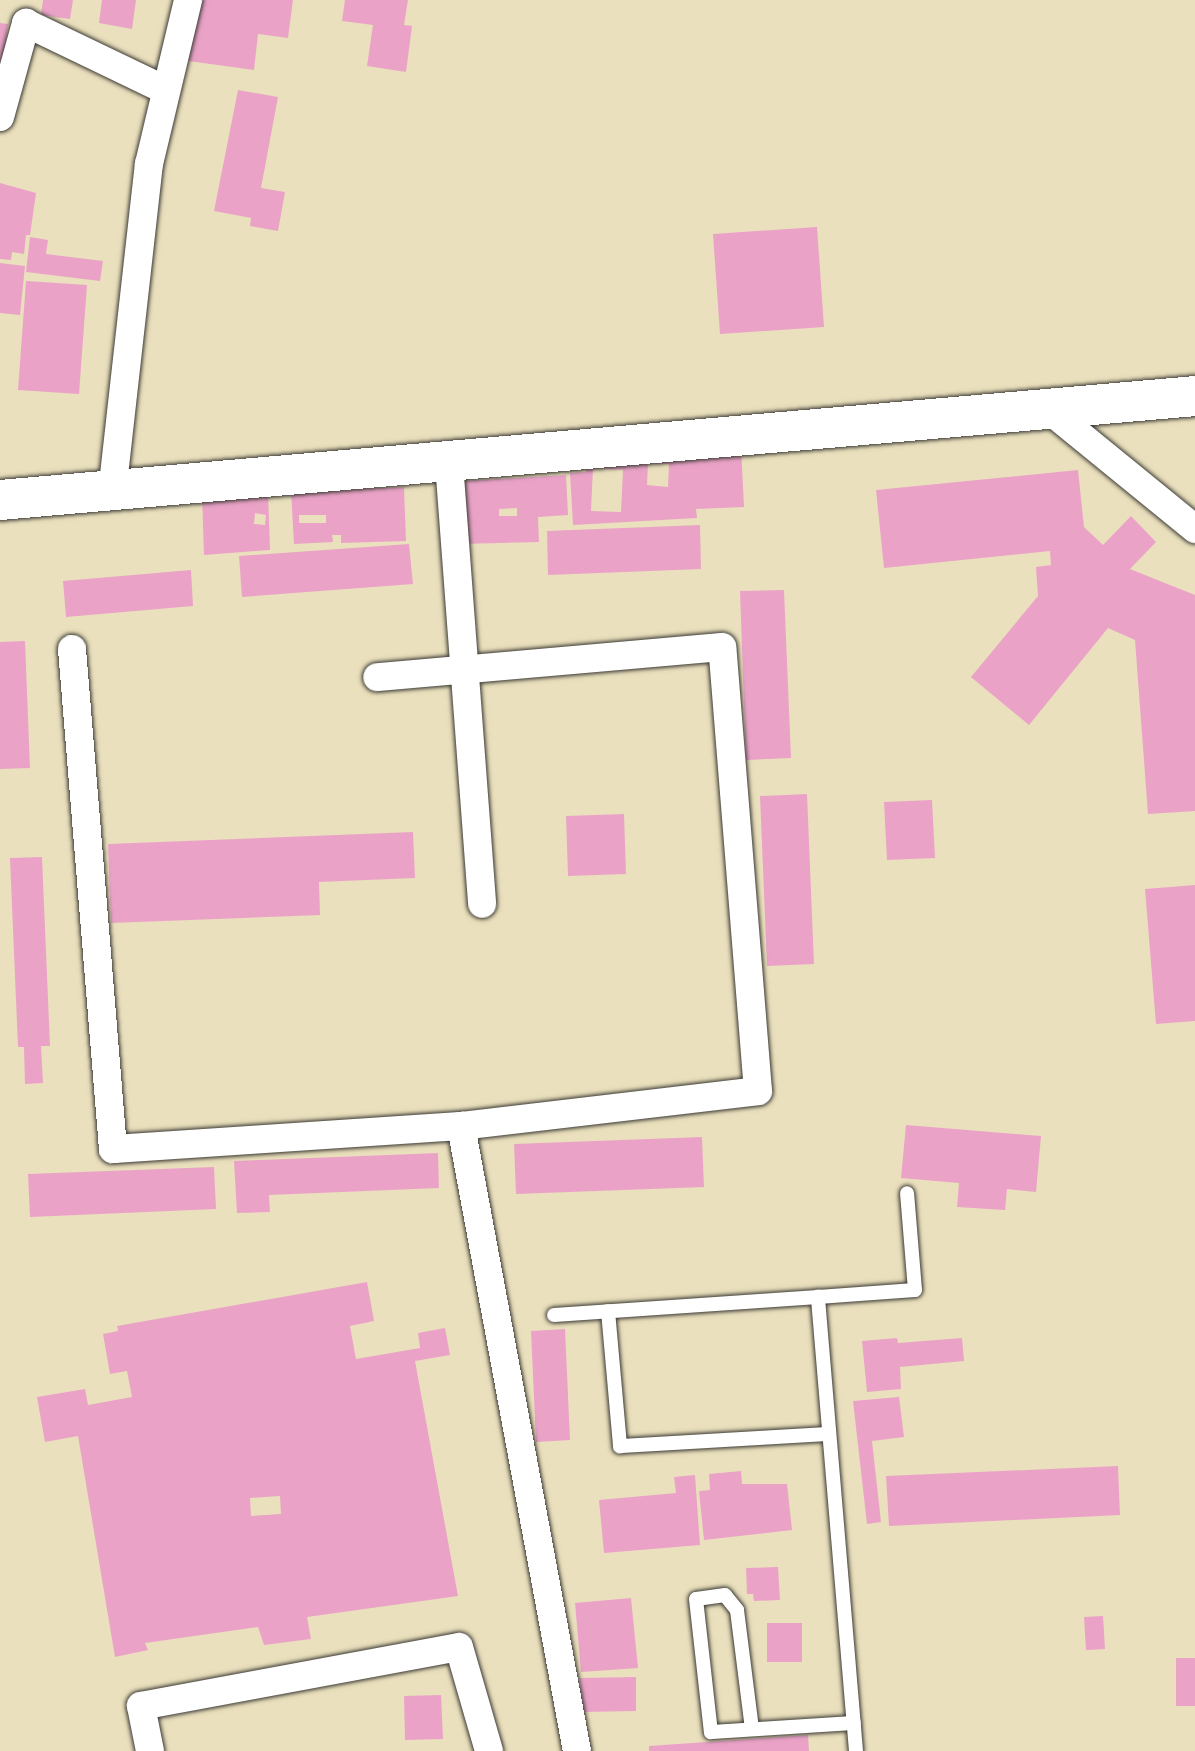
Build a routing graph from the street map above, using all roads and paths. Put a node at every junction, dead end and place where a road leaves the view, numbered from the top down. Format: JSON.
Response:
{"nodes":[{"id":1,"x":188,"y":0,"type":"edge"},
{"id":2,"x":27,"y":11,"type":"edge"},
{"id":3,"x":163,"y":89,"type":"junction"},
{"id":4,"x":0,"y":117,"type":"edge"},
{"id":5,"x":1195,"y":396,"type":"edge"},
{"id":6,"x":1048,"y":409,"type":"junction"},
{"id":7,"x":449,"y":463,"type":"junction"},
{"id":8,"x":112,"y":493,"type":"junction"},
{"id":9,"x":0,"y":500,"type":"edge"},
{"id":10,"x":1195,"y":529,"type":"edge"},
{"id":11,"x":72,"y":649,"type":"dead end"},
{"id":12,"x":463,"y":672,"type":"junction"},
{"id":13,"x":377,"y":677,"type":"dead end"},
{"id":14,"x":482,"y":904,"type":"dead end"},
{"id":15,"x":461,"y":1126,"type":"junction"},
{"id":16,"x":907,"y":1193,"type":"dead end"},
{"id":17,"x":818,"y":1297,"type":"junction"},
{"id":18,"x":608,"y":1311,"type":"junction"},
{"id":19,"x":554,"y":1315,"type":"dead end"},
{"id":20,"x":829,"y":1434,"type":"junction"},
{"id":21,"x":854,"y":1723,"type":"junction"},
{"id":22,"x":752,"y":1729,"type":"junction"},
{"id":23,"x":150,"y":1751,"type":"edge"},
{"id":24,"x":489,"y":1751,"type":"edge"},
{"id":25,"x":577,"y":1751,"type":"edge"},
{"id":26,"x":856,"y":1751,"type":"edge"}],
"edges":[{"from":1,"to":3,"type":"street"},
{"from":2,"to":3,"type":"street"},
{"from":2,"to":4,"type":"street"},
{"from":3,"to":8,"type":"street"},
{"from":5,"to":6,"type":"street"},
{"from":6,"to":7,"type":"street"},
{"from":6,"to":10,"type":"street"},
{"from":7,"to":8,"type":"street"},
{"from":7,"to":12,"type":"street"},
{"from":8,"to":9,"type":"street"},
{"from":11,"to":15,"type":"street"},
{"from":12,"to":13,"type":"street"},
{"from":12,"to":14,"type":"street"},
{"from":12,"to":15,"type":"street"},
{"from":15,"to":25,"type":"street"},
{"from":16,"to":17,"type":"lane"},
{"from":17,"to":18,"type":"lane"},
{"from":17,"to":20,"type":"lane"},
{"from":18,"to":19,"type":"lane"},
{"from":18,"to":20,"type":"lane"},
{"from":20,"to":21,"type":"lane"},
{"from":21,"to":22,"type":"lane"},
{"from":21,"to":26,"type":"lane"},
{"from":22,"to":22,"type":"lane"},
{"from":23,"to":24,"type":"street"}]}
